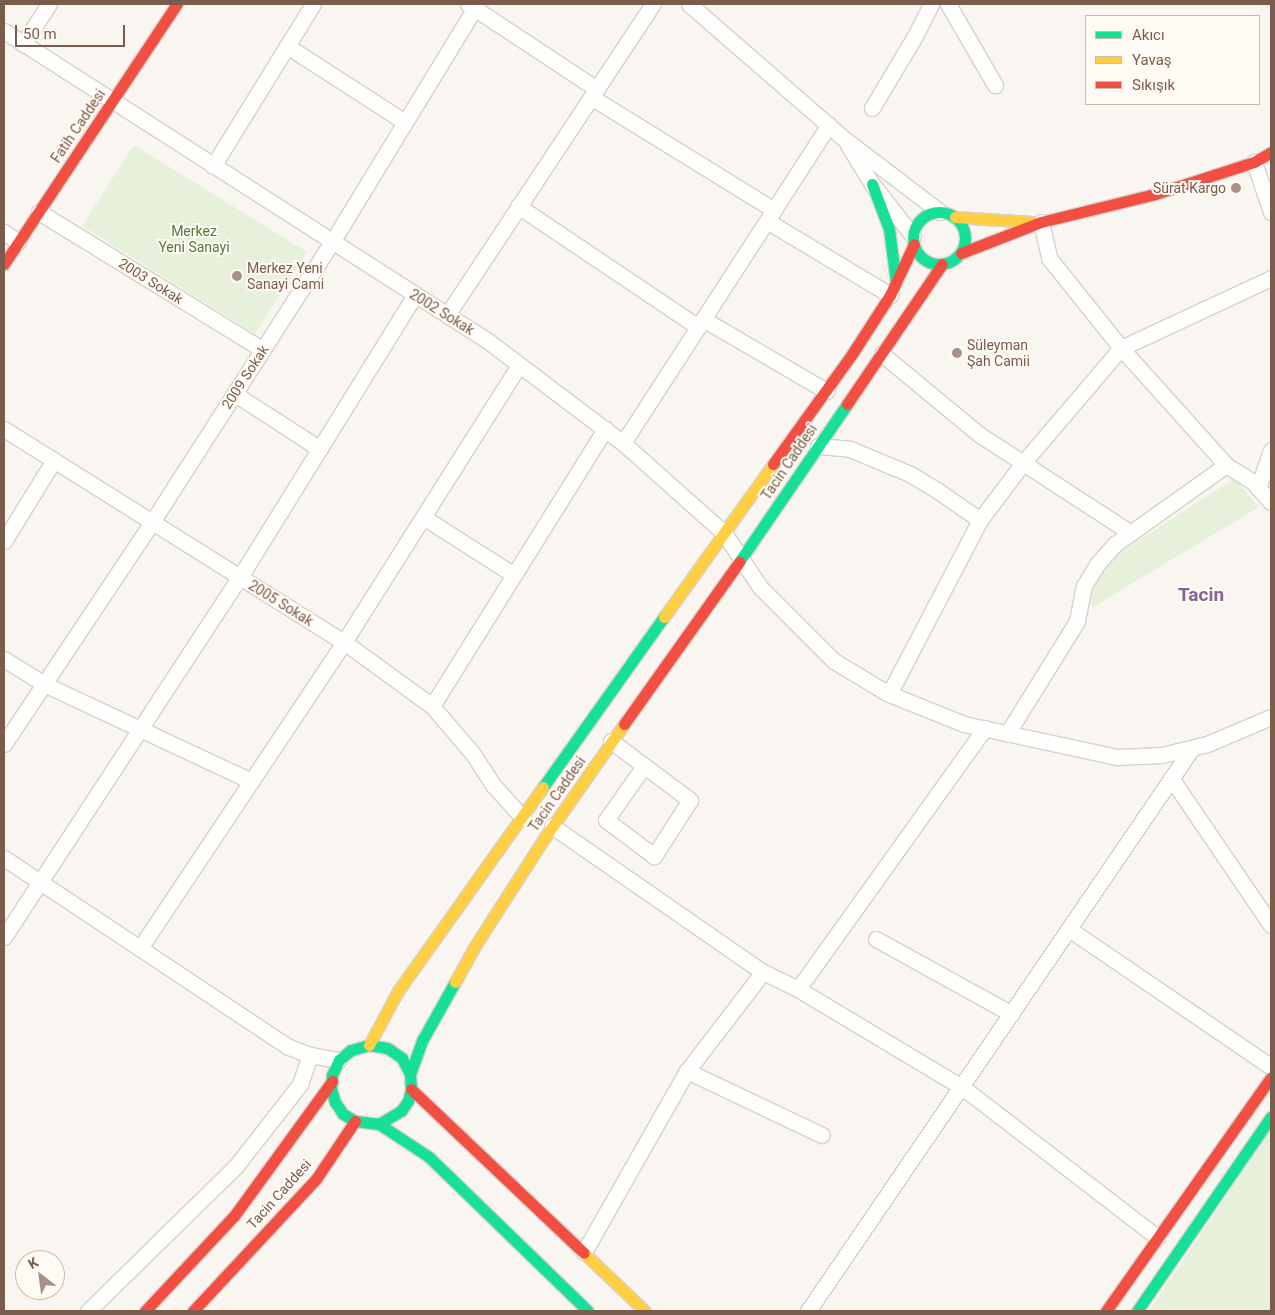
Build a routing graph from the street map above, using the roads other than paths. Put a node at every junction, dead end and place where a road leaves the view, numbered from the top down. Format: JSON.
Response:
{"nodes":[{"id":1,"x":49,"y":4,"type":"edge"},
{"id":2,"x":177,"y":4,"type":"edge"},
{"id":3,"x":313,"y":4,"type":"edge"},
{"id":4,"x":653,"y":4,"type":"edge"},
{"id":5,"x":690,"y":4,"type":"edge"},
{"id":6,"x":931,"y":4,"type":"edge"},
{"id":7,"x":948,"y":4,"type":"edge"},
{"id":8,"x":473,"y":5,"type":"edge"},
{"id":9,"x":4,"y":31,"type":"edge"},
{"id":10,"x":24,"y":44,"type":"junction"},
{"id":11,"x":287,"y":46,"type":"junction"},
{"id":12,"x":995,"y":85,"type":"dead end"},
{"id":13,"x":594,"y":93,"type":"junction"},
{"id":14,"x":112,"y":102,"type":"junction"},
{"id":15,"x":872,"y":108,"type":"dead end"},
{"id":16,"x":405,"y":122,"type":"junction"},
{"id":17,"x":829,"y":125,"type":"junction"},
{"id":18,"x":844,"y":138,"type":"junction"},
{"id":19,"x":1271,"y":152,"type":"edge"},
{"id":20,"x":1254,"y":162,"type":"junction"},
{"id":21,"x":212,"y":166,"type":"junction"},
{"id":22,"x":872,"y":184,"type":"junction"},
{"id":23,"x":518,"y":206,"type":"junction"},
{"id":24,"x":39,"y":212,"type":"junction"},
{"id":25,"x":940,"y":212,"type":"junction"},
{"id":26,"x":1271,"y":212,"type":"edge"},
{"id":27,"x":770,"y":215,"type":"junction"},
{"id":28,"x":954,"y":217,"type":"junction"},
{"id":29,"x":1041,"y":222,"type":"junction"},
{"id":30,"x":4,"y":232,"type":"edge"},
{"id":31,"x":913,"y":240,"type":"junction"},
{"id":32,"x":18,"y":242,"type":"junction"},
{"id":33,"x":332,"y":242,"type":"junction"},
{"id":34,"x":961,"y":252,"type":"junction"},
{"id":35,"x":4,"y":264,"type":"edge"},
{"id":36,"x":942,"y":264,"type":"junction"},
{"id":37,"x":1271,"y":278,"type":"edge"},
{"id":38,"x":893,"y":289,"type":"junction"},
{"id":39,"x":415,"y":295,"type":"junction"},
{"id":40,"x":446,"y":315,"type":"junction"},
{"id":41,"x":701,"y":323,"type":"junction"},
{"id":42,"x":1121,"y":348,"type":"junction"},
{"id":43,"x":263,"y":350,"type":"junction"},
{"id":44,"x":882,"y":354,"type":"junction"},
{"id":45,"x":519,"y":365,"type":"junction"},
{"id":46,"x":826,"y":391,"type":"junction"},
{"id":47,"x":235,"y":394,"type":"junction"},
{"id":48,"x":4,"y":429,"type":"edge"},
{"id":49,"x":605,"y":429,"type":"junction"},
{"id":50,"x":623,"y":443,"type":"junction"},
{"id":51,"x":818,"y":446,"type":"junction"},
{"id":52,"x":320,"y":449,"type":"junction"},
{"id":53,"x":1271,"y":450,"type":"edge"},
{"id":54,"x":54,"y":460,"type":"junction"},
{"id":55,"x":1023,"y":463,"type":"junction"},
{"id":56,"x":1226,"y":466,"type":"junction"},
{"id":57,"x":1258,"y":488,"type":"junction"},
{"id":58,"x":1271,"y":502,"type":"edge"},
{"id":59,"x":423,"y":517,"type":"junction"},
{"id":60,"x":980,"y":520,"type":"junction"},
{"id":61,"x":152,"y":522,"type":"junction"},
{"id":62,"x":724,"y":533,"type":"junction"},
{"id":63,"x":1131,"y":533,"type":"junction"},
{"id":64,"x":4,"y":541,"type":"edge"},
{"id":65,"x":742,"y":558,"type":"junction"},
{"id":66,"x":514,"y":575,"type":"junction"},
{"id":67,"x":240,"y":577,"type":"junction"},
{"id":68,"x":344,"y":642,"type":"junction"},
{"id":69,"x":4,"y":659,"type":"edge"},
{"id":70,"x":44,"y":684,"type":"junction"},
{"id":71,"x":889,"y":694,"type":"junction"},
{"id":72,"x":432,"y":706,"type":"junction"},
{"id":73,"x":1271,"y":717,"type":"edge"},
{"id":74,"x":984,"y":728,"type":"junction"},
{"id":75,"x":140,"y":729,"type":"junction"},
{"id":76,"x":1007,"y":734,"type":"junction"},
{"id":77,"x":612,"y":741,"type":"junction"},
{"id":78,"x":4,"y":744,"type":"edge"},
{"id":79,"x":1192,"y":748,"type":"junction"},
{"id":80,"x":644,"y":766,"type":"junction"},
{"id":81,"x":1172,"y":778,"type":"junction"},
{"id":82,"x":251,"y":781,"type":"junction"},
{"id":83,"x":523,"y":818,"type":"junction"},
{"id":84,"x":552,"y":826,"type":"junction"},
{"id":85,"x":4,"y":858,"type":"edge"},
{"id":86,"x":39,"y":881,"type":"junction"},
{"id":87,"x":1271,"y":925,"type":"edge"},
{"id":88,"x":1069,"y":929,"type":"junction"},
{"id":89,"x":4,"y":937,"type":"edge"},
{"id":90,"x":876,"y":939,"type":"dead end"},
{"id":91,"x":140,"y":948,"type":"junction"},
{"id":92,"x":763,"y":972,"type":"junction"},
{"id":93,"x":798,"y":989,"type":"junction"},
{"id":94,"x":1012,"y":1014,"type":"junction"},
{"id":95,"x":369,"y":1045,"type":"junction"},
{"id":96,"x":310,"y":1055,"type":"junction"},
{"id":97,"x":339,"y":1060,"type":"junction"},
{"id":98,"x":1271,"y":1067,"type":"edge"},
{"id":99,"x":687,"y":1071,"type":"junction"},
{"id":100,"x":410,"y":1074,"type":"junction"},
{"id":101,"x":1271,"y":1077,"type":"edge"},
{"id":102,"x":332,"y":1081,"type":"junction"},
{"id":103,"x":962,"y":1087,"type":"junction"},
{"id":104,"x":411,"y":1089,"type":"junction"},
{"id":105,"x":1271,"y":1117,"type":"edge"},
{"id":106,"x":355,"y":1121,"type":"junction"},
{"id":107,"x":380,"y":1124,"type":"junction"},
{"id":108,"x":822,"y":1135,"type":"dead end"},
{"id":109,"x":1157,"y":1237,"type":"junction"},
{"id":110,"x":584,"y":1252,"type":"junction"},
{"id":111,"x":88,"y":1311,"type":"edge"},
{"id":112,"x":145,"y":1311,"type":"edge"},
{"id":113,"x":193,"y":1311,"type":"edge"},
{"id":114,"x":588,"y":1311,"type":"edge"},
{"id":115,"x":645,"y":1311,"type":"edge"},
{"id":116,"x":808,"y":1311,"type":"edge"},
{"id":117,"x":1106,"y":1311,"type":"edge"},
{"id":118,"x":1137,"y":1311,"type":"edge"}],
"edges":[{"from":1,"to":10,"type":"street"},
{"from":2,"to":14,"type":"main road","name":"Fatih Caddesi"},
{"from":3,"to":11,"type":"street"},
{"from":4,"to":13,"type":"street"},
{"from":5,"to":17,"type":"street"},
{"from":6,"to":15,"type":"street"},
{"from":7,"to":12,"type":"street"},
{"from":8,"to":13,"type":"street"},
{"from":8,"to":16,"type":"street","name":"2009 Sokak"},
{"from":9,"to":10,"type":"street","name":"2002 Sokak"},
{"from":10,"to":14,"type":"street","name":"2002 Sokak"},
{"from":11,"to":16,"type":"street"},
{"from":11,"to":21,"type":"street"},
{"from":13,"to":23,"type":"street"},
{"from":13,"to":27,"type":"street"},
{"from":14,"to":21,"type":"street","name":"2002 Sokak"},
{"from":14,"to":24,"type":"main road","name":"Fatih Caddesi"},
{"from":16,"to":33,"type":"street","name":"2009 Sokak"},
{"from":17,"to":18,"type":"street"},
{"from":17,"to":27,"type":"street"},
{"from":18,"to":22,"type":"street"},
{"from":18,"to":25,"type":"street"},
{"from":19,"to":20,"type":"main road"},
{"from":20,"to":26,"type":"street"},
{"from":20,"to":29,"type":"main road"},
{"from":21,"to":33,"type":"street","name":"2002 Sokak"},
{"from":22,"to":31,"type":"street"},
{"from":22,"to":38,"type":"main road"},
{"from":23,"to":40,"type":"street"},
{"from":23,"to":41,"type":"street"},
{"from":24,"to":32,"type":"main road","name":"Fatih Caddesi"},
{"from":24,"to":43,"type":"street","name":"2003 Sokak"},
{"from":25,"to":28,"type":"main road"},
{"from":25,"to":31,"type":"main road"},
{"from":27,"to":38,"type":"street"},
{"from":27,"to":41,"type":"street"},
{"from":28,"to":29,"type":"main road"},
{"from":28,"to":34,"type":"main road"},
{"from":29,"to":34,"type":"main road"},
{"from":29,"to":42,"type":"street"},
{"from":30,"to":32,"type":"street"},
{"from":31,"to":36,"type":"main road"},
{"from":31,"to":38,"type":"main road","name":"Tacin Caddesi"},
{"from":32,"to":35,"type":"main road","name":"Fatih Caddesi"},
{"from":33,"to":39,"type":"street","name":"2002 Sokak"},
{"from":33,"to":43,"type":"street","name":"2009 Sokak"},
{"from":34,"to":36,"type":"main road"},
{"from":36,"to":44,"type":"main road","name":"Tacin Caddesi"},
{"from":37,"to":42,"type":"street"},
{"from":38,"to":46,"type":"main road","name":"Tacin Caddesi"},
{"from":39,"to":40,"type":"street","name":"2002 Sokak"},
{"from":39,"to":52,"type":"street"},
{"from":40,"to":45,"type":"street","name":"2002 Sokak"},
{"from":41,"to":46,"type":"street"},
{"from":41,"to":50,"type":"street"},
{"from":42,"to":55,"type":"street"},
{"from":42,"to":56,"type":"street"},
{"from":43,"to":47,"type":"street","name":"2009 Sokak"},
{"from":44,"to":51,"type":"main road","name":"Tacin Caddesi"},
{"from":44,"to":55,"type":"street"},
{"from":45,"to":49,"type":"street","name":"2002 Sokak"},
{"from":45,"to":59,"type":"street"},
{"from":46,"to":62,"type":"main road","name":"Tacin Caddesi"},
{"from":47,"to":52,"type":"street"},
{"from":47,"to":61,"type":"street","name":"2009 Sokak"},
{"from":48,"to":54,"type":"street","name":"2005 Sokak"},
{"from":49,"to":50,"type":"street","name":"2002 Sokak"},
{"from":49,"to":66,"type":"street"},
{"from":50,"to":62,"type":"street","name":"2002 Sokak"},
{"from":51,"to":60,"type":"street"},
{"from":51,"to":65,"type":"main road","name":"Tacin Caddesi"},
{"from":52,"to":67,"type":"street"},
{"from":53,"to":57,"type":"street"},
{"from":54,"to":61,"type":"street","name":"2005 Sokak"},
{"from":54,"to":64,"type":"street"},
{"from":55,"to":60,"type":"street"},
{"from":55,"to":63,"type":"street"},
{"from":56,"to":57,"type":"street"},
{"from":56,"to":63,"type":"street"},
{"from":57,"to":58,"type":"street"},
{"from":59,"to":66,"type":"street"},
{"from":59,"to":68,"type":"street"},
{"from":60,"to":71,"type":"street"},
{"from":61,"to":67,"type":"street","name":"2005 Sokak"},
{"from":61,"to":70,"type":"street","name":"2009 Sokak"},
{"from":62,"to":65,"type":"street","name":"2002 Sokak"},
{"from":62,"to":83,"type":"main road","name":"Tacin Caddesi"},
{"from":63,"to":76,"type":"street"},
{"from":65,"to":71,"type":"street","name":"2002 Sokak"},
{"from":65,"to":77,"type":"main road","name":"Tacin Caddesi"},
{"from":66,"to":72,"type":"street"},
{"from":67,"to":68,"type":"street","name":"2005 Sokak"},
{"from":67,"to":75,"type":"street"},
{"from":68,"to":72,"type":"street","name":"2005 Sokak"},
{"from":68,"to":82,"type":"street"},
{"from":69,"to":70,"type":"street"},
{"from":70,"to":75,"type":"street"},
{"from":70,"to":78,"type":"street","name":"2009 Sokak"},
{"from":71,"to":74,"type":"street","name":"2002 Sokak"},
{"from":72,"to":83,"type":"street","name":"2005 Sokak"},
{"from":73,"to":79,"type":"street","name":"2002 Sokak"},
{"from":74,"to":76,"type":"street","name":"2002 Sokak"},
{"from":74,"to":93,"type":"street"},
{"from":75,"to":82,"type":"street"},
{"from":75,"to":86,"type":"street"},
{"from":76,"to":79,"type":"street","name":"2002 Sokak"},
{"from":77,"to":80,"type":"street"},
{"from":77,"to":84,"type":"main road","name":"Tacin Caddesi"},
{"from":79,"to":81,"type":"street"},
{"from":80,"to":80,"type":"street"},
{"from":81,"to":87,"type":"street"},
{"from":81,"to":88,"type":"street"},
{"from":82,"to":91,"type":"street"},
{"from":83,"to":95,"type":"main road","name":"Tacin Caddesi"},
{"from":84,"to":92,"type":"street"},
{"from":84,"to":100,"type":"main road","name":"Tacin Caddesi"},
{"from":85,"to":86,"type":"street"},
{"from":86,"to":89,"type":"street"},
{"from":86,"to":91,"type":"street"},
{"from":88,"to":94,"type":"street"},
{"from":88,"to":98,"type":"street"},
{"from":90,"to":94,"type":"street"},
{"from":91,"to":96,"type":"street"},
{"from":92,"to":93,"type":"street"},
{"from":92,"to":99,"type":"street"},
{"from":93,"to":103,"type":"street"},
{"from":94,"to":103,"type":"street"},
{"from":95,"to":97,"type":"main road"},
{"from":95,"to":100,"type":"main road"},
{"from":96,"to":97,"type":"street"},
{"from":96,"to":111,"type":"street"},
{"from":97,"to":102,"type":"main road"},
{"from":99,"to":108,"type":"street"},
{"from":99,"to":110,"type":"street"},
{"from":100,"to":104,"type":"main road","name":"Tacin Caddesi"},
{"from":101,"to":109,"type":"main road"},
{"from":102,"to":106,"type":"main road"},
{"from":102,"to":112,"type":"main road","name":"Tacin Caddesi"},
{"from":103,"to":109,"type":"street"},
{"from":103,"to":116,"type":"street"},
{"from":104,"to":107,"type":"main road","name":"Tacin Caddesi"},
{"from":104,"to":110,"type":"main road"},
{"from":105,"to":118,"type":"main road"},
{"from":106,"to":107,"type":"main road"},
{"from":106,"to":113,"type":"main road","name":"Tacin Caddesi"},
{"from":107,"to":114,"type":"main road"},
{"from":109,"to":117,"type":"main road"},
{"from":110,"to":115,"type":"main road"}]}
